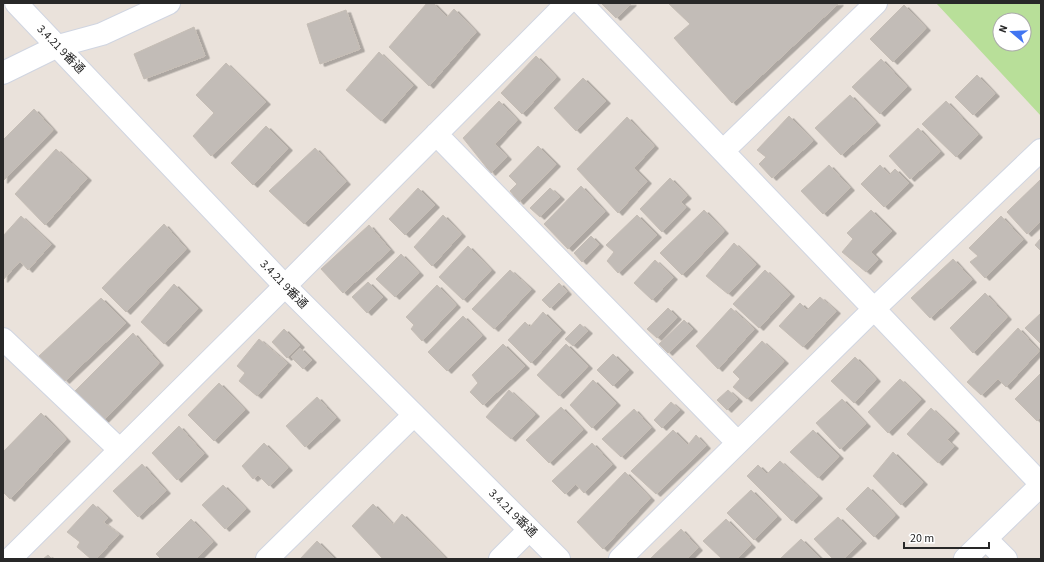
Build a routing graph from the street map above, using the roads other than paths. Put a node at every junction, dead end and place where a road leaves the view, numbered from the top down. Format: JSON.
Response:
{"nodes":[{"id":1,"x":16,"y":3,"type":"edge"},
{"id":2,"x":169,"y":3,"type":"edge"},
{"id":3,"x":567,"y":3,"type":"edge"},
{"id":4,"x":581,"y":3,"type":"edge"},
{"id":5,"x":876,"y":3,"type":"edge"},
{"id":6,"x":58,"y":46,"type":"junction"},
{"id":7,"x":3,"y":73,"type":"edge"},
{"id":8,"x":436,"y":134,"type":"junction"},
{"id":9,"x":1041,"y":150,"type":"edge"},
{"id":10,"x":723,"y":151,"type":"junction"},
{"id":11,"x":286,"y":286,"type":"junction"},
{"id":12,"x":874,"y":309,"type":"junction"},
{"id":13,"x":3,"y":339,"type":"edge"},
{"id":14,"x":414,"y":414,"type":"junction"},
{"id":15,"x":738,"y":443,"type":"junction"},
{"id":16,"x":120,"y":450,"type":"junction"},
{"id":17,"x":1041,"y":485,"type":"edge"},
{"id":18,"x":530,"y":530,"type":"junction"},
{"id":19,"x":986,"y":538,"type":"junction"},
{"id":20,"x":10,"y":559,"type":"edge"},
{"id":21,"x":267,"y":559,"type":"edge"},
{"id":22,"x":500,"y":559,"type":"edge"},
{"id":23,"x":559,"y":559,"type":"edge"},
{"id":24,"x":620,"y":559,"type":"edge"},
{"id":25,"x":965,"y":559,"type":"edge"},
{"id":26,"x":1006,"y":559,"type":"edge"}],
"edges":[{"from":1,"to":6,"type":"street","name":"3.4.21 9番通"},
{"from":2,"to":6,"type":"street"},
{"from":3,"to":8,"type":"street"},
{"from":4,"to":10,"type":"street"},
{"from":5,"to":10,"type":"street"},
{"from":6,"to":7,"type":"street"},
{"from":6,"to":11,"type":"street","name":"3.4.21 9番通"},
{"from":8,"to":11,"type":"street"},
{"from":8,"to":15,"type":"street"},
{"from":9,"to":12,"type":"street"},
{"from":10,"to":12,"type":"street"},
{"from":11,"to":14,"type":"street","name":"3.4.21 9番通"},
{"from":11,"to":16,"type":"street"},
{"from":12,"to":15,"type":"street"},
{"from":12,"to":17,"type":"street"},
{"from":13,"to":16,"type":"street"},
{"from":14,"to":18,"type":"street","name":"3.4.21 9番通"},
{"from":14,"to":21,"type":"street"},
{"from":15,"to":24,"type":"street"},
{"from":16,"to":20,"type":"street"},
{"from":17,"to":19,"type":"street"},
{"from":18,"to":22,"type":"street"},
{"from":18,"to":23,"type":"street","name":"3.4.21 9番通"},
{"from":19,"to":25,"type":"street"},
{"from":19,"to":26,"type":"street"}]}
